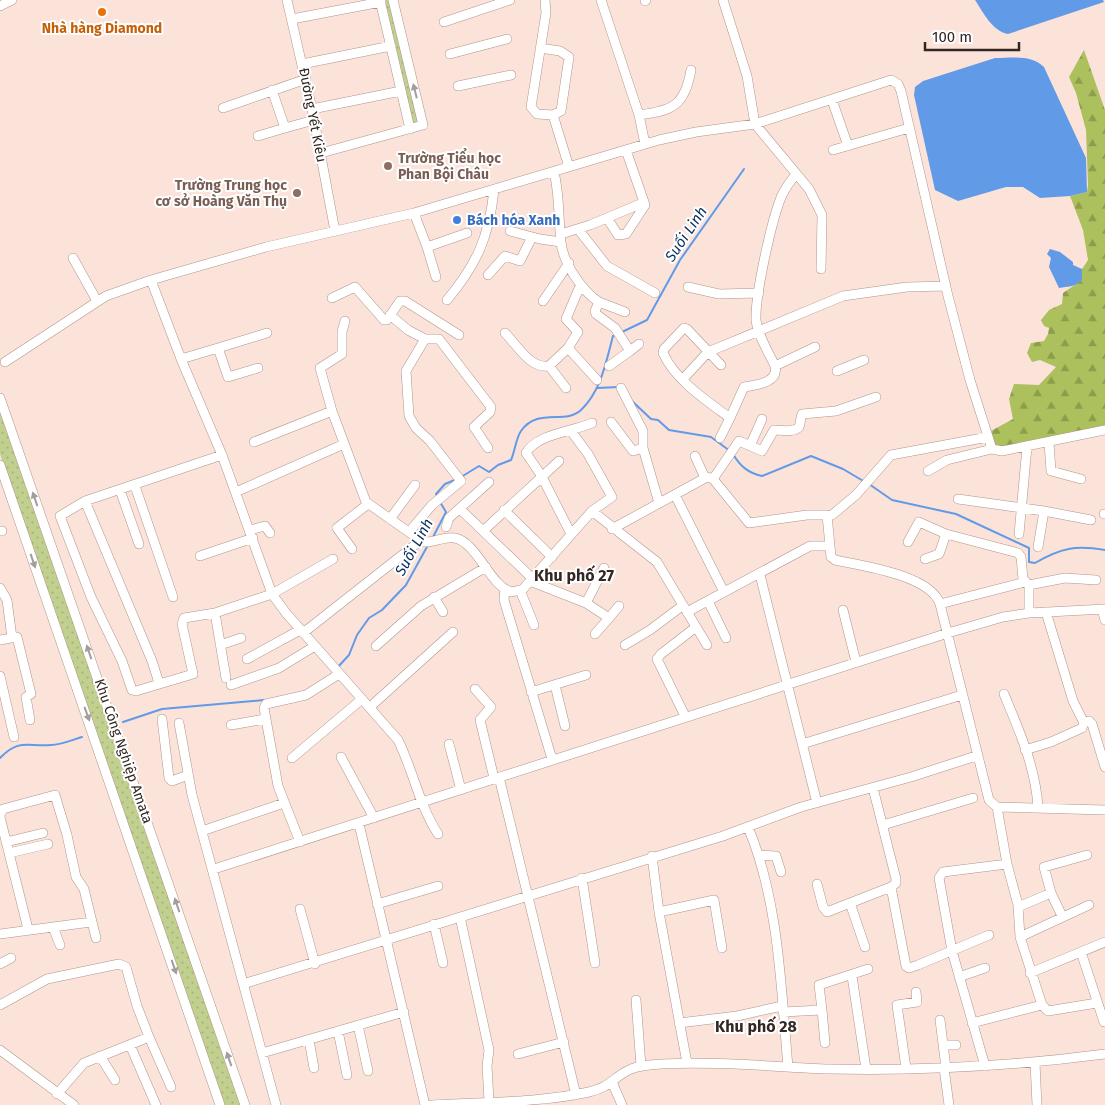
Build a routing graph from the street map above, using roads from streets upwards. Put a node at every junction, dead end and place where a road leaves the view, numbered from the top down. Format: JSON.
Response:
{"nodes":[{"id":1,"x":12,"y":0,"type":"edge"},
{"id":2,"x":287,"y":0,"type":"edge"},
{"id":3,"x":393,"y":0,"type":"edge"},
{"id":4,"x":510,"y":0,"type":"edge"},
{"id":5,"x":545,"y":0,"type":"edge"},
{"id":6,"x":601,"y":0,"type":"edge"},
{"id":7,"x":723,"y":0,"type":"edge"},
{"id":8,"x":381,"y":1,"type":"edge"},
{"id":9,"x":0,"y":6,"type":"edge"},
{"id":10,"x":292,"y":19,"type":"junction"},
{"id":11,"x":444,"y":22,"type":"dead end"},
{"id":12,"x":507,"y":38,"type":"dead end"},
{"id":13,"x":391,"y":46,"type":"junction"},
{"id":14,"x":540,"y":48,"type":"junction"},
{"id":15,"x":450,"y":54,"type":"dead end"},
{"id":16,"x":302,"y":64,"type":"junction"},
{"id":17,"x":690,"y":70,"type":"dead end"},
{"id":18,"x":511,"y":75,"type":"dead end"},
{"id":19,"x":306,"y":79,"type":"junction"},
{"id":20,"x":458,"y":86,"type":"dead end"},
{"id":21,"x":272,"y":90,"type":"junction"},
{"id":22,"x":401,"y":90,"type":"junction"},
{"id":23,"x":832,"y":100,"type":"junction"},
{"id":24,"x":223,"y":108,"type":"dead end"},
{"id":25,"x":312,"y":109,"type":"junction"},
{"id":26,"x":553,"y":115,"type":"junction"},
{"id":27,"x":639,"y":115,"type":"junction"},
{"id":28,"x":314,"y":120,"type":"junction"},
{"id":29,"x":755,"y":124,"type":"junction"},
{"id":30,"x":285,"y":128,"type":"junction"},
{"id":31,"x":909,"y":128,"type":"junction"},
{"id":32,"x":410,"y":129,"type":"junction"},
{"id":33,"x":258,"y":136,"type":"dead end"},
{"id":34,"x":645,"y":144,"type":"junction"},
{"id":35,"x":848,"y":146,"type":"junction"},
{"id":36,"x":626,"y":150,"type":"junction"},
{"id":37,"x":833,"y":150,"type":"dead end"},
{"id":38,"x":321,"y":152,"type":"junction"},
{"id":39,"x":569,"y":167,"type":"junction"},
{"id":40,"x":554,"y":172,"type":"junction"},
{"id":41,"x":796,"y":174,"type":"junction"},
{"id":42,"x":494,"y":190,"type":"junction"},
{"id":43,"x":645,"y":205,"type":"junction"},
{"id":44,"x":414,"y":213,"type":"junction"},
{"id":45,"x":607,"y":218,"type":"junction"},
{"id":46,"x":578,"y":229,"type":"junction"},
{"id":47,"x":335,"y":231,"type":"junction"},
{"id":48,"x":510,"y":231,"type":"dead end"},
{"id":49,"x":467,"y":233,"type":"dead end"},
{"id":50,"x":532,"y":237,"type":"junction"},
{"id":51,"x":561,"y":238,"type":"junction"},
{"id":52,"x":427,"y":247,"type":"junction"},
{"id":53,"x":74,"y":258,"type":"dead end"},
{"id":54,"x":569,"y":263,"type":"junction"},
{"id":55,"x":821,"y":269,"type":"dead end"},
{"id":56,"x":488,"y":275,"type":"dead end"},
{"id":57,"x":436,"y":277,"type":"dead end"},
{"id":58,"x":152,"y":280,"type":"junction"},
{"id":59,"x":580,"y":286,"type":"junction"},
{"id":60,"x":946,"y":286,"type":"junction"},
{"id":61,"x":688,"y":287,"type":"dead end"},
{"id":62,"x":655,"y":293,"type":"dead end"},
{"id":63,"x":759,"y":294,"type":"junction"},
{"id":64,"x":332,"y":298,"type":"dead end"},
{"id":65,"x":447,"y":300,"type":"dead end"},
{"id":66,"x":97,"y":301,"type":"junction"},
{"id":67,"x":543,"y":301,"type":"dead end"},
{"id":68,"x":600,"y":302,"type":"junction"},
{"id":69,"x":625,"y":312,"type":"dead end"},
{"id":70,"x":390,"y":315,"type":"junction"},
{"id":71,"x":345,"y":321,"type":"dead end"},
{"id":72,"x":759,"y":331,"type":"junction"},
{"id":73,"x":267,"y":333,"type":"dead end"},
{"id":74,"x":505,"y":333,"type":"dead end"},
{"id":75,"x":460,"y":335,"type":"dead end"},
{"id":76,"x":425,"y":339,"type":"junction"},
{"id":77,"x":639,"y":344,"type":"dead end"},
{"id":78,"x":218,"y":348,"type":"junction"},
{"id":79,"x":568,"y":348,"type":"junction"},
{"id":80,"x":814,"y":348,"type":"dead end"},
{"id":81,"x":630,"y":351,"type":"junction"},
{"id":82,"x":708,"y":352,"type":"junction"},
{"id":83,"x":181,"y":358,"type":"junction"},
{"id":84,"x":864,"y":360,"type":"dead end"},
{"id":85,"x":5,"y":362,"type":"dead end"},
{"id":86,"x":721,"y":365,"type":"dead end"},
{"id":87,"x":549,"y":366,"type":"junction"},
{"id":88,"x":609,"y":366,"type":"dead end"},
{"id":89,"x":775,"y":366,"type":"junction"},
{"id":90,"x":258,"y":368,"type":"dead end"},
{"id":91,"x":837,"y":372,"type":"dead end"},
{"id":92,"x":683,"y":379,"type":"junction"},
{"id":93,"x":597,"y":380,"type":"dead end"},
{"id":94,"x":566,"y":388,"type":"dead end"},
{"id":95,"x":621,"y":388,"type":"dead end"},
{"id":96,"x":876,"y":397,"type":"dead end"},
{"id":97,"x":0,"y":398,"type":"edge"},
{"id":98,"x":332,"y":411,"type":"junction"},
{"id":99,"x":730,"y":418,"type":"junction"},
{"id":100,"x":762,"y":419,"type":"dead end"},
{"id":101,"x":612,"y":422,"type":"dead end"},
{"id":102,"x":592,"y":424,"type":"dead end"},
{"id":103,"x":1105,"y":430,"type":"edge"},
{"id":104,"x":571,"y":432,"type":"junction"},
{"id":105,"x":988,"y":437,"type":"junction"},
{"id":106,"x":720,"y":438,"type":"dead end"},
{"id":107,"x":254,"y":442,"type":"dead end"},
{"id":108,"x":1049,"y":442,"type":"junction"},
{"id":109,"x":344,"y":444,"type":"junction"},
{"id":110,"x":750,"y":446,"type":"junction"},
{"id":111,"x":1027,"y":447,"type":"junction"},
{"id":112,"x":488,"y":448,"type":"dead end"},
{"id":113,"x":643,"y":448,"type":"junction"},
{"id":114,"x":992,"y":449,"type":"junction"},
{"id":115,"x":222,"y":455,"type":"junction"},
{"id":116,"x":695,"y":456,"type":"dead end"},
{"id":117,"x":559,"y":461,"type":"dead end"},
{"id":118,"x":0,"y":465,"type":"edge"},
{"id":119,"x":928,"y":471,"type":"dead end"},
{"id":120,"x":541,"y":475,"type":"junction"},
{"id":121,"x":709,"y":478,"type":"junction"},
{"id":122,"x":1081,"y":479,"type":"dead end"},
{"id":123,"x":489,"y":482,"type":"dead end"},
{"id":124,"x":415,"y":485,"type":"dead end"},
{"id":125,"x":135,"y":486,"type":"junction"},
{"id":126,"x":120,"y":490,"type":"junction"},
{"id":127,"x":236,"y":492,"type":"junction"},
{"id":128,"x":674,"y":495,"type":"junction"},
{"id":129,"x":958,"y":499,"type":"dead end"},
{"id":130,"x":85,"y":501,"type":"junction"},
{"id":131,"x":659,"y":503,"type":"junction"},
{"id":132,"x":368,"y":504,"type":"junction"},
{"id":133,"x":1023,"y":508,"type":"junction"},
{"id":134,"x":460,"y":509,"type":"junction"},
{"id":135,"x":504,"y":510,"type":"junction"},
{"id":136,"x":592,"y":511,"type":"junction"},
{"id":137,"x":1044,"y":511,"type":"junction"},
{"id":138,"x":832,"y":515,"type":"dead end"},
{"id":139,"x":390,"y":519,"type":"junction"},
{"id":140,"x":1091,"y":520,"type":"dead end"},
{"id":141,"x":446,"y":527,"type":"dead end"},
{"id":142,"x":612,"y":529,"type":"junction"},
{"id":143,"x":483,"y":531,"type":"junction"},
{"id":144,"x":409,"y":532,"type":"junction"},
{"id":145,"x":270,"y":533,"type":"dead end"},
{"id":146,"x":251,"y":534,"type":"junction"},
{"id":147,"x":571,"y":534,"type":"junction"},
{"id":148,"x":946,"y":534,"type":"junction"},
{"id":149,"x":1019,"y":534,"type":"dead end"},
{"id":150,"x":425,"y":542,"type":"junction"},
{"id":151,"x":908,"y":542,"type":"dead end"},
{"id":152,"x":139,"y":544,"type":"dead end"},
{"id":153,"x":830,"y":546,"type":"junction"},
{"id":154,"x":1038,"y":547,"type":"dead end"},
{"id":155,"x":352,"y":549,"type":"dead end"},
{"id":156,"x":200,"y":556,"type":"dead end"},
{"id":157,"x":552,"y":557,"type":"junction"},
{"id":158,"x":332,"y":559,"type":"dead end"},
{"id":159,"x":925,"y":559,"type":"dead end"},
{"id":160,"x":486,"y":567,"type":"junction"},
{"id":161,"x":604,"y":568,"type":"dead end"},
{"id":162,"x":760,"y":574,"type":"junction"},
{"id":163,"x":532,"y":580,"type":"junction"},
{"id":164,"x":1096,"y":580,"type":"dead end"},
{"id":165,"x":1027,"y":584,"type":"junction"},
{"id":166,"x":0,"y":588,"type":"edge"},
{"id":167,"x":505,"y":589,"type":"junction"},
{"id":168,"x":520,"y":590,"type":"junction"},
{"id":169,"x":724,"y":592,"type":"junction"},
{"id":170,"x":272,"y":594,"type":"junction"},
{"id":171,"x":173,"y":597,"type":"dead end"},
{"id":172,"x":434,"y":597,"type":"junction"},
{"id":173,"x":708,"y":601,"type":"junction"},
{"id":174,"x":586,"y":603,"type":"junction"},
{"id":175,"x":940,"y":604,"type":"junction"},
{"id":176,"x":619,"y":606,"type":"dead end"},
{"id":177,"x":684,"y":609,"type":"junction"},
{"id":178,"x":1103,"y":609,"type":"edge"},
{"id":179,"x":843,"y":610,"type":"dead end"},
{"id":180,"x":442,"y":612,"type":"dead end"},
{"id":181,"x":1046,"y":612,"type":"junction"},
{"id":182,"x":215,"y":613,"type":"junction"},
{"id":183,"x":1029,"y":613,"type":"junction"},
{"id":184,"x":609,"y":618,"type":"junction"},
{"id":185,"x":1105,"y":620,"type":"edge"},
{"id":186,"x":534,"y":625,"type":"dead end"},
{"id":187,"x":696,"y":627,"type":"junction"},
{"id":188,"x":302,"y":632,"type":"junction"},
{"id":189,"x":453,"y":632,"type":"dead end"},
{"id":190,"x":948,"y":633,"type":"junction"},
{"id":191,"x":595,"y":634,"type":"dead end"},
{"id":192,"x":17,"y":637,"type":"junction"},
{"id":193,"x":241,"y":638,"type":"dead end"},
{"id":194,"x":726,"y":638,"type":"dead end"},
{"id":195,"x":0,"y":640,"type":"edge"},
{"id":196,"x":220,"y":645,"type":"junction"},
{"id":197,"x":625,"y":645,"type":"dead end"},
{"id":198,"x":707,"y":645,"type":"dead end"},
{"id":199,"x":315,"y":646,"type":"junction"},
{"id":200,"x":376,"y":646,"type":"dead end"},
{"id":201,"x":247,"y":659,"type":"dead end"},
{"id":202,"x":856,"y":662,"type":"junction"},
{"id":203,"x":339,"y":674,"type":"junction"},
{"id":204,"x":586,"y":675,"type":"dead end"},
{"id":205,"x":0,"y":676,"type":"edge"},
{"id":206,"x":159,"y":683,"type":"junction"},
{"id":207,"x":555,"y":685,"type":"junction"},
{"id":208,"x":787,"y":685,"type":"junction"},
{"id":209,"x":475,"y":689,"type":"dead end"},
{"id":210,"x":532,"y":692,"type":"junction"},
{"id":211,"x":1004,"y":694,"type":"dead end"},
{"id":212,"x":962,"y":695,"type":"junction"},
{"id":213,"x":362,"y":699,"type":"junction"},
{"id":214,"x":370,"y":707,"type":"junction"},
{"id":215,"x":684,"y":716,"type":"junction"},
{"id":216,"x":162,"y":719,"type":"dead end"},
{"id":217,"x":265,"y":719,"type":"junction"},
{"id":218,"x":30,"y":720,"type":"dead end"},
{"id":219,"x":179,"y":723,"type":"dead end"},
{"id":220,"x":1084,"y":723,"type":"junction"},
{"id":221,"x":231,"y":725,"type":"dead end"},
{"id":222,"x":565,"y":726,"type":"dead end"},
{"id":223,"x":14,"y":737,"type":"dead end"},
{"id":224,"x":449,"y":744,"type":"dead end"},
{"id":225,"x":802,"y":744,"type":"junction"},
{"id":226,"x":1025,"y":750,"type":"junction"},
{"id":227,"x":976,"y":756,"type":"junction"},
{"id":228,"x":341,"y":757,"type":"dead end"},
{"id":229,"x":292,"y":758,"type":"dead end"},
{"id":230,"x":552,"y":759,"type":"junction"},
{"id":231,"x":1105,"y":767,"type":"edge"},
{"id":232,"x":188,"y":775,"type":"junction"},
{"id":233,"x":496,"y":778,"type":"junction"},
{"id":234,"x":873,"y":788,"type":"junction"},
{"id":235,"x":461,"y":790,"type":"junction"},
{"id":236,"x":973,"y":798,"type":"dead end"},
{"id":237,"x":422,"y":802,"type":"junction"},
{"id":238,"x":284,"y":803,"type":"junction"},
{"id":239,"x":817,"y":803,"type":"junction"},
{"id":240,"x":997,"y":807,"type":"junction"},
{"id":241,"x":1038,"y":808,"type":"junction"},
{"id":242,"x":1105,"y":810,"type":"edge"},
{"id":243,"x":0,"y":816,"type":"edge"},
{"id":244,"x":374,"y":818,"type":"junction"},
{"id":245,"x":359,"y":824,"type":"junction"},
{"id":246,"x":883,"y":824,"type":"junction"},
{"id":247,"x":748,"y":827,"type":"junction"},
{"id":248,"x":202,"y":830,"type":"junction"},
{"id":249,"x":43,"y":833,"type":"dead end"},
{"id":250,"x":438,"y":834,"type":"dead end"},
{"id":251,"x":6,"y":842,"type":"junction"},
{"id":252,"x":300,"y":842,"type":"junction"},
{"id":253,"x":48,"y":844,"type":"dead end"},
{"id":254,"x":9,"y":853,"type":"junction"},
{"id":255,"x":759,"y":855,"type":"junction"},
{"id":256,"x":1087,"y":855,"type":"dead end"},
{"id":257,"x":652,"y":856,"type":"junction"},
{"id":258,"x":1007,"y":864,"type":"junction"},
{"id":259,"x":214,"y":869,"type":"junction"},
{"id":260,"x":781,"y":872,"type":"dead end"},
{"id":261,"x":582,"y":878,"type":"junction"},
{"id":262,"x":817,"y":884,"type":"dead end"},
{"id":263,"x":438,"y":886,"type":"dead end"},
{"id":264,"x":891,"y":887,"type":"junction"},
{"id":265,"x":1051,"y":893,"type":"junction"},
{"id":266,"x":528,"y":895,"type":"junction"},
{"id":267,"x":850,"y":903,"type":"junction"},
{"id":268,"x":378,"y":904,"type":"junction"},
{"id":269,"x":1089,"y":905,"type":"dead end"},
{"id":270,"x":1018,"y":907,"type":"junction"},
{"id":271,"x":300,"y":909,"type":"dead end"},
{"id":272,"x":659,"y":912,"type":"junction"},
{"id":273,"x":1062,"y":916,"type":"junction"},
{"id":274,"x":460,"y":917,"type":"junction"},
{"id":275,"x":91,"y":922,"type":"junction"},
{"id":276,"x":434,"y":924,"type":"junction"},
{"id":277,"x":53,"y":927,"type":"junction"},
{"id":278,"x":28,"y":929,"type":"junction"},
{"id":279,"x":0,"y":934,"type":"edge"},
{"id":280,"x":989,"y":935,"type":"dead end"},
{"id":281,"x":1020,"y":937,"type":"junction"},
{"id":282,"x":96,"y":938,"type":"dead end"},
{"id":283,"x":386,"y":941,"type":"junction"},
{"id":284,"x":1105,"y":942,"type":"edge"},
{"id":285,"x":60,"y":945,"type":"dead end"},
{"id":286,"x":865,"y":947,"type":"dead end"},
{"id":287,"x":722,"y":948,"type":"dead end"},
{"id":288,"x":952,"y":951,"type":"junction"},
{"id":289,"x":1081,"y":952,"type":"junction"},
{"id":290,"x":11,"y":958,"type":"dead end"},
{"id":291,"x":444,"y":963,"type":"dead end"},
{"id":292,"x":596,"y":963,"type":"dead end"},
{"id":293,"x":0,"y":964,"type":"edge"},
{"id":294,"x":314,"y":964,"type":"junction"},
{"id":295,"x":985,"y":968,"type":"dead end"},
{"id":296,"x":868,"y":969,"type":"dead end"},
{"id":297,"x":1030,"y":973,"type":"junction"},
{"id":298,"x":852,"y":976,"type":"junction"},
{"id":299,"x":959,"y":977,"type":"junction"},
{"id":300,"x":243,"y":984,"type":"junction"},
{"id":301,"x":916,"y":992,"type":"dead end"},
{"id":302,"x":636,"y":1000,"type":"dead end"},
{"id":303,"x":1097,"y":1003,"type":"junction"},
{"id":304,"x":0,"y":1005,"type":"edge"},
{"id":305,"x":1042,"y":1005,"type":"junction"},
{"id":306,"x":782,"y":1009,"type":"junction"},
{"id":307,"x":822,"y":1010,"type":"junction"},
{"id":308,"x":404,"y":1012,"type":"junction"},
{"id":309,"x":940,"y":1020,"type":"dead end"},
{"id":310,"x":1104,"y":1022,"type":"dead end"},
{"id":311,"x":680,"y":1023,"type":"junction"},
{"id":312,"x":972,"y":1023,"type":"junction"},
{"id":313,"x":358,"y":1026,"type":"junction"},
{"id":314,"x":338,"y":1031,"type":"junction"},
{"id":315,"x":150,"y":1038,"type":"junction"},
{"id":316,"x":309,"y":1040,"type":"junction"},
{"id":317,"x":564,"y":1042,"type":"junction"},
{"id":318,"x":826,"y":1043,"type":"dead end"},
{"id":319,"x":130,"y":1045,"type":"junction"},
{"id":320,"x":943,"y":1045,"type":"junction"},
{"id":321,"x":956,"y":1045,"type":"dead end"},
{"id":322,"x":0,"y":1050,"type":"edge"},
{"id":323,"x":262,"y":1052,"type":"junction"},
{"id":324,"x":518,"y":1054,"type":"dead end"},
{"id":325,"x":1105,"y":1054,"type":"edge"},
{"id":326,"x":100,"y":1056,"type":"junction"},
{"id":327,"x":687,"y":1063,"type":"junction"},
{"id":328,"x":1035,"y":1063,"type":"junction"},
{"id":329,"x":641,"y":1066,"type":"junction"},
{"id":330,"x":985,"y":1066,"type":"junction"},
{"id":331,"x":788,"y":1067,"type":"junction"},
{"id":332,"x":314,"y":1068,"type":"dead end"},
{"id":333,"x":906,"y":1068,"type":"junction"},
{"id":334,"x":945,"y":1068,"type":"junction"},
{"id":335,"x":866,"y":1069,"type":"junction"},
{"id":336,"x":368,"y":1071,"type":"dead end"},
{"id":337,"x":347,"y":1075,"type":"dead end"},
{"id":338,"x":115,"y":1080,"type":"dead end"},
{"id":339,"x":612,"y":1082,"type":"junction"},
{"id":340,"x":171,"y":1087,"type":"dead end"},
{"id":341,"x":57,"y":1094,"type":"junction"},
{"id":342,"x":576,"y":1095,"type":"junction"},
{"id":343,"x":489,"y":1101,"type":"junction"},
{"id":344,"x":531,"y":1103,"type":"edge"},
{"id":345,"x":74,"y":1105,"type":"edge"},
{"id":346,"x":156,"y":1105,"type":"edge"},
{"id":347,"x":220,"y":1105,"type":"edge"},
{"id":348,"x":245,"y":1105,"type":"edge"},
{"id":349,"x":276,"y":1105,"type":"edge"},
{"id":350,"x":425,"y":1105,"type":"edge"},
{"id":351,"x":431,"y":1105,"type":"edge"},
{"id":352,"x":622,"y":1105,"type":"edge"},
{"id":353,"x":949,"y":1105,"type":"edge"},
{"id":354,"x":1037,"y":1105,"type":"edge"}],
"edges":[{"from":1,"to":9,"type":"street"},
{"from":2,"to":10,"type":"street","name":"Đường Yết Kiêu"},
{"from":32,"to":3,"type":"street","one_way":true},
{"from":4,"to":11,"type":"street"},
{"from":5,"to":14,"type":"street"},
{"from":6,"to":27,"type":"street"},
{"from":7,"to":29,"type":"street"},
{"from":8,"to":10,"type":"street"},
{"from":8,"to":13,"type":"street"},
{"from":10,"to":16,"type":"street","name":"Đường Yết Kiêu"},
{"from":12,"to":15,"type":"street"},
{"from":13,"to":16,"type":"street"},
{"from":13,"to":22,"type":"street"},
{"from":14,"to":26,"type":"street"},
{"from":14,"to":26,"type":"street"},
{"from":16,"to":19,"type":"street","name":"Đường Yết Kiêu"},
{"from":17,"to":27,"type":"street"},
{"from":18,"to":20,"type":"street"},
{"from":19,"to":21,"type":"street"},
{"from":19,"to":25,"type":"street","name":"Đường Yết Kiêu"},
{"from":21,"to":24,"type":"street"},
{"from":21,"to":30,"type":"street"},
{"from":22,"to":25,"type":"street"},
{"from":22,"to":32,"type":"street"},
{"from":23,"to":29,"type":"street"},
{"from":23,"to":31,"type":"street"},
{"from":23,"to":35,"type":"street"},
{"from":25,"to":28,"type":"street","name":"Đường Yết Kiêu"},
{"from":26,"to":39,"type":"street"},
{"from":27,"to":34,"type":"street"},
{"from":28,"to":30,"type":"street"},
{"from":28,"to":38,"type":"street","name":"Đường Yết Kiêu"},
{"from":29,"to":34,"type":"street"},
{"from":29,"to":41,"type":"street"},
{"from":30,"to":33,"type":"street"},
{"from":31,"to":35,"type":"street"},
{"from":31,"to":60,"type":"street"},
{"from":32,"to":38,"type":"street"},
{"from":34,"to":36,"type":"street"},
{"from":35,"to":37,"type":"street"},
{"from":36,"to":39,"type":"street"},
{"from":36,"to":43,"type":"street"},
{"from":38,"to":47,"type":"street","name":"Đường Yết Kiêu"},
{"from":39,"to":40,"type":"street"},
{"from":40,"to":42,"type":"street"},
{"from":40,"to":51,"type":"street"},
{"from":41,"to":55,"type":"street"},
{"from":41,"to":63,"type":"street"},
{"from":42,"to":44,"type":"street"},
{"from":42,"to":65,"type":"street"},
{"from":43,"to":45,"type":"street"},
{"from":43,"to":45,"type":"street"},
{"from":44,"to":47,"type":"street"},
{"from":44,"to":52,"type":"street"},
{"from":45,"to":46,"type":"street"},
{"from":46,"to":51,"type":"street"},
{"from":46,"to":62,"type":"street"},
{"from":47,"to":58,"type":"street"},
{"from":48,"to":50,"type":"street"},
{"from":49,"to":52,"type":"street"},
{"from":50,"to":51,"type":"street"},
{"from":50,"to":56,"type":"street"},
{"from":51,"to":54,"type":"street"},
{"from":52,"to":57,"type":"street"},
{"from":53,"to":66,"type":"street"},
{"from":54,"to":59,"type":"street"},
{"from":54,"to":67,"type":"street"},
{"from":58,"to":66,"type":"street"},
{"from":58,"to":83,"type":"street"},
{"from":59,"to":68,"type":"street"},
{"from":59,"to":79,"type":"street"},
{"from":60,"to":72,"type":"street"},
{"from":60,"to":105,"type":"street"},
{"from":61,"to":63,"type":"street"},
{"from":63,"to":72,"type":"street"},
{"from":64,"to":70,"type":"street"},
{"from":66,"to":85,"type":"street"},
{"from":68,"to":69,"type":"street"},
{"from":68,"to":81,"type":"street"},
{"from":70,"to":75,"type":"street"},
{"from":70,"to":76,"type":"street"},
{"from":71,"to":98,"type":"street"},
{"from":72,"to":82,"type":"street"},
{"from":72,"to":89,"type":"street"},
{"from":73,"to":78,"type":"street"},
{"from":74,"to":87,"type":"street"},
{"from":76,"to":112,"type":"street"},
{"from":76,"to":144,"type":"street"},
{"from":77,"to":81,"type":"street"},
{"from":78,"to":83,"type":"street"},
{"from":78,"to":90,"type":"street"},
{"from":79,"to":87,"type":"street"},
{"from":79,"to":93,"type":"street"},
{"from":80,"to":89,"type":"street"},
{"from":81,"to":88,"type":"street"},
{"from":82,"to":86,"type":"street"},
{"from":82,"to":92,"type":"street"},
{"from":82,"to":92,"type":"street"},
{"from":83,"to":115,"type":"street"},
{"from":84,"to":91,"type":"street"},
{"from":87,"to":94,"type":"street"},
{"from":89,"to":99,"type":"street"},
{"from":92,"to":99,"type":"street"},
{"from":95,"to":113,"type":"street"},
{"from":96,"to":110,"type":"street"},
{"from":348,"to":97,"type":"street","name":"Khu Công Nghiệp Amata","one_way":true},
{"from":98,"to":107,"type":"street"},
{"from":98,"to":109,"type":"street"},
{"from":99,"to":106,"type":"street"},
{"from":100,"to":110,"type":"street"},
{"from":101,"to":113,"type":"street"},
{"from":102,"to":104,"type":"street"},
{"from":103,"to":108,"type":"street"},
{"from":104,"to":120,"type":"street"},
{"from":104,"to":136,"type":"street"},
{"from":105,"to":114,"type":"street"},
{"from":105,"to":138,"type":"street"},
{"from":108,"to":111,"type":"street"},
{"from":108,"to":122,"type":"street"},
{"from":109,"to":127,"type":"street"},
{"from":109,"to":132,"type":"street"},
{"from":110,"to":121,"type":"street"},
{"from":111,"to":114,"type":"street"},
{"from":111,"to":133,"type":"street"},
{"from":113,"to":131,"type":"street"},
{"from":114,"to":119,"type":"street"},
{"from":115,"to":125,"type":"street"},
{"from":115,"to":127,"type":"street"},
{"from":116,"to":121,"type":"street"},
{"from":117,"to":120,"type":"street"},
{"from":118,"to":347,"type":"street","name":"Khu Công Nghiệp Amata","one_way":true},
{"from":120,"to":135,"type":"street"},
{"from":120,"to":147,"type":"street"},
{"from":121,"to":128,"type":"street"},
{"from":121,"to":153,"type":"street"},
{"from":123,"to":134,"type":"street"},
{"from":124,"to":139,"type":"street"},
{"from":125,"to":126,"type":"street"},
{"from":125,"to":171,"type":"street"},
{"from":126,"to":130,"type":"street"},
{"from":126,"to":152,"type":"street"},
{"from":127,"to":146,"type":"street"},
{"from":128,"to":131,"type":"street"},
{"from":128,"to":169,"type":"street"},
{"from":129,"to":133,"type":"street"},
{"from":130,"to":206,"type":"street"},
{"from":130,"to":206,"type":"street"},
{"from":131,"to":142,"type":"street"},
{"from":132,"to":139,"type":"street"},
{"from":132,"to":155,"type":"street"},
{"from":133,"to":137,"type":"street"},
{"from":133,"to":149,"type":"street"},
{"from":134,"to":141,"type":"street"},
{"from":134,"to":143,"type":"street"},
{"from":135,"to":143,"type":"street"},
{"from":135,"to":157,"type":"street"},
{"from":136,"to":142,"type":"street"},
{"from":136,"to":147,"type":"street"},
{"from":137,"to":140,"type":"street"},
{"from":137,"to":154,"type":"street"},
{"from":139,"to":144,"type":"street"},
{"from":142,"to":177,"type":"street"},
{"from":143,"to":163,"type":"street"},
{"from":144,"to":150,"type":"street"},
{"from":145,"to":146,"type":"street"},
{"from":146,"to":156,"type":"street"},
{"from":146,"to":170,"type":"street"},
{"from":147,"to":157,"type":"street"},
{"from":148,"to":151,"type":"street"},
{"from":148,"to":159,"type":"street"},
{"from":148,"to":165,"type":"street"},
{"from":150,"to":160,"type":"street"},
{"from":150,"to":188,"type":"street"},
{"from":153,"to":162,"type":"street"},
{"from":153,"to":175,"type":"street"},
{"from":157,"to":163,"type":"street"},
{"from":158,"to":170,"type":"street"},
{"from":160,"to":167,"type":"street"},
{"from":160,"to":172,"type":"street"},
{"from":161,"to":174,"type":"street"},
{"from":162,"to":169,"type":"street"},
{"from":162,"to":208,"type":"street"},
{"from":163,"to":168,"type":"street"},
{"from":163,"to":174,"type":"street"},
{"from":164,"to":165,"type":"street"},
{"from":165,"to":175,"type":"street"},
{"from":165,"to":183,"type":"street"},
{"from":166,"to":192,"type":"street"},
{"from":167,"to":168,"type":"street"},
{"from":167,"to":210,"type":"street"},
{"from":168,"to":186,"type":"street"},
{"from":169,"to":173,"type":"street"},
{"from":170,"to":182,"type":"street"},
{"from":170,"to":188,"type":"street"},
{"from":172,"to":180,"type":"street"},
{"from":172,"to":200,"type":"street"},
{"from":173,"to":177,"type":"street"},
{"from":173,"to":194,"type":"street"},
{"from":174,"to":184,"type":"street"},
{"from":175,"to":190,"type":"street"},
{"from":176,"to":184,"type":"street"},
{"from":177,"to":187,"type":"street"},
{"from":177,"to":197,"type":"street"},
{"from":178,"to":181,"type":"street"},
{"from":178,"to":185,"type":"street"},
{"from":179,"to":202,"type":"street"},
{"from":181,"to":183,"type":"street"},
{"from":181,"to":220,"type":"street"},
{"from":182,"to":196,"type":"street"},
{"from":182,"to":206,"type":"street"},
{"from":183,"to":190,"type":"street"},
{"from":184,"to":191,"type":"street"},
{"from":187,"to":198,"type":"street"},
{"from":187,"to":215,"type":"street"},
{"from":188,"to":199,"type":"street"},
{"from":188,"to":201,"type":"street"},
{"from":189,"to":214,"type":"street"},
{"from":190,"to":202,"type":"street"},
{"from":190,"to":212,"type":"street"},
{"from":192,"to":195,"type":"street"},
{"from":192,"to":218,"type":"street"},
{"from":193,"to":196,"type":"street"},
{"from":196,"to":199,"type":"street"},
{"from":199,"to":203,"type":"street"},
{"from":202,"to":208,"type":"street"},
{"from":203,"to":213,"type":"street"},
{"from":203,"to":217,"type":"street"},
{"from":204,"to":207,"type":"street"},
{"from":205,"to":223,"type":"street"},
{"from":207,"to":210,"type":"street"},
{"from":207,"to":222,"type":"street"},
{"from":208,"to":215,"type":"street"},
{"from":208,"to":225,"type":"street"},
{"from":209,"to":233,"type":"street"},
{"from":210,"to":230,"type":"street"},
{"from":211,"to":226,"type":"street"},
{"from":212,"to":225,"type":"street"},
{"from":212,"to":227,"type":"street"},
{"from":213,"to":214,"type":"street"},
{"from":213,"to":229,"type":"street"},
{"from":214,"to":237,"type":"street"},
{"from":215,"to":230,"type":"street"},
{"from":216,"to":232,"type":"street"},
{"from":217,"to":221,"type":"street"},
{"from":217,"to":238,"type":"street"},
{"from":219,"to":232,"type":"street"},
{"from":220,"to":226,"type":"street"},
{"from":220,"to":231,"type":"street"},
{"from":224,"to":235,"type":"street"},
{"from":225,"to":239,"type":"street"},
{"from":226,"to":241,"type":"street"},
{"from":227,"to":234,"type":"street"},
{"from":227,"to":240,"type":"street"},
{"from":228,"to":244,"type":"street"},
{"from":230,"to":233,"type":"street"},
{"from":232,"to":248,"type":"street"},
{"from":233,"to":235,"type":"street"},
{"from":233,"to":266,"type":"street"},
{"from":234,"to":239,"type":"street"},
{"from":234,"to":246,"type":"street"},
{"from":235,"to":237,"type":"street"},
{"from":236,"to":246,"type":"street"},
{"from":237,"to":244,"type":"street"},
{"from":237,"to":250,"type":"street"},
{"from":238,"to":248,"type":"street"},
{"from":238,"to":252,"type":"street"},
{"from":239,"to":247,"type":"street"},
{"from":240,"to":241,"type":"street"},
{"from":240,"to":258,"type":"street"},
{"from":241,"to":242,"type":"street"},
{"from":243,"to":251,"type":"street"},
{"from":243,"to":275,"type":"street"},
{"from":244,"to":245,"type":"street"},
{"from":245,"to":252,"type":"street"},
{"from":245,"to":268,"type":"street"},
{"from":246,"to":264,"type":"street"},
{"from":247,"to":255,"type":"street"},
{"from":247,"to":257,"type":"street"},
{"from":248,"to":259,"type":"street"},
{"from":249,"to":251,"type":"street"},
{"from":251,"to":254,"type":"street"},
{"from":252,"to":259,"type":"street"},
{"from":253,"to":254,"type":"street"},
{"from":254,"to":278,"type":"street"},
{"from":255,"to":260,"type":"street"},
{"from":255,"to":306,"type":"street"},
{"from":256,"to":265,"type":"street"},
{"from":257,"to":261,"type":"street"},
{"from":257,"to":272,"type":"street"},
{"from":258,"to":270,"type":"street"},
{"from":258,"to":288,"type":"street"},
{"from":259,"to":300,"type":"street"},
{"from":261,"to":266,"type":"street"},
{"from":261,"to":292,"type":"street"},
{"from":262,"to":267,"type":"street"},
{"from":263,"to":268,"type":"street"},
{"from":264,"to":267,"type":"street"},
{"from":264,"to":288,"type":"street"},
{"from":265,"to":270,"type":"street"},
{"from":265,"to":273,"type":"street"},
{"from":266,"to":274,"type":"street"},
{"from":266,"to":317,"type":"street"},
{"from":267,"to":286,"type":"street"},
{"from":268,"to":283,"type":"street"},
{"from":269,"to":273,"type":"street"},
{"from":270,"to":281,"type":"street"},
{"from":271,"to":294,"type":"street"},
{"from":272,"to":287,"type":"street"},
{"from":272,"to":311,"type":"street"},
{"from":273,"to":281,"type":"street"},
{"from":274,"to":276,"type":"street"},
{"from":274,"to":343,"type":"street"},
{"from":275,"to":277,"type":"street"},
{"from":275,"to":282,"type":"street"},
{"from":276,"to":283,"type":"street"},
{"from":276,"to":291,"type":"street"},
{"from":277,"to":278,"type":"street"},
{"from":277,"to":285,"type":"street"},
{"from":278,"to":279,"type":"street"},
{"from":280,"to":288,"type":"street"},
{"from":281,"to":297,"type":"street"},
{"from":283,"to":294,"type":"street"},
{"from":283,"to":308,"type":"street"},
{"from":284,"to":289,"type":"street"},
{"from":288,"to":299,"type":"street"},
{"from":289,"to":297,"type":"street"},
{"from":289,"to":303,"type":"street"},
{"from":290,"to":293,"type":"street"},
{"from":294,"to":300,"type":"street"},
{"from":295,"to":299,"type":"street"},
{"from":296,"to":298,"type":"street"},
{"from":297,"to":305,"type":"street"},
{"from":298,"to":307,"type":"street"},
{"from":298,"to":335,"type":"street"},
{"from":299,"to":312,"type":"street"},
{"from":300,"to":323,"type":"street"},
{"from":301,"to":333,"type":"street"},
{"from":302,"to":329,"type":"street"},
{"from":303,"to":305,"type":"street"},
{"from":303,"to":310,"type":"street"},
{"from":304,"to":315,"type":"street"},
{"from":305,"to":312,"type":"street"},
{"from":306,"to":307,"type":"street"},
{"from":306,"to":311,"type":"street"},
{"from":306,"to":331,"type":"street"},
{"from":307,"to":318,"type":"street"},
{"from":308,"to":313,"type":"street"},
{"from":308,"to":350,"type":"street"},
{"from":309,"to":320,"type":"street"},
{"from":311,"to":327,"type":"street"},
{"from":312,"to":330,"type":"street"},
{"from":313,"to":314,"type":"street"},
{"from":313,"to":336,"type":"street"},
{"from":314,"to":316,"type":"street"},
{"from":314,"to":337,"type":"street"},
{"from":315,"to":319,"type":"street"},
{"from":315,"to":340,"type":"street"},
{"from":316,"to":323,"type":"street"},
{"from":316,"to":332,"type":"street"},
{"from":317,"to":324,"type":"street"},
{"from":317,"to":342,"type":"street"},
{"from":319,"to":326,"type":"street"},
{"from":319,"to":346,"type":"street"},
{"from":320,"to":321,"type":"street"},
{"from":320,"to":334,"type":"street"},
{"from":322,"to":341,"type":"street"},
{"from":323,"to":349,"type":"street"},
{"from":325,"to":328,"type":"street"},
{"from":326,"to":338,"type":"street"},
{"from":326,"to":341,"type":"street"},
{"from":327,"to":329,"type":"street"},
{"from":327,"to":331,"type":"street"},
{"from":328,"to":330,"type":"street"},
{"from":328,"to":354,"type":"street"},
{"from":329,"to":339,"type":"street"},
{"from":330,"to":334,"type":"street"},
{"from":331,"to":335,"type":"street"},
{"from":333,"to":334,"type":"street"},
{"from":333,"to":335,"type":"street"},
{"from":334,"to":353,"type":"street"},
{"from":339,"to":342,"type":"street"},
{"from":339,"to":352,"type":"street"},
{"from":341,"to":345,"type":"street"},
{"from":342,"to":344,"type":"street"},
{"from":343,"to":344,"type":"street"},
{"from":343,"to":351,"type":"street"}]}
